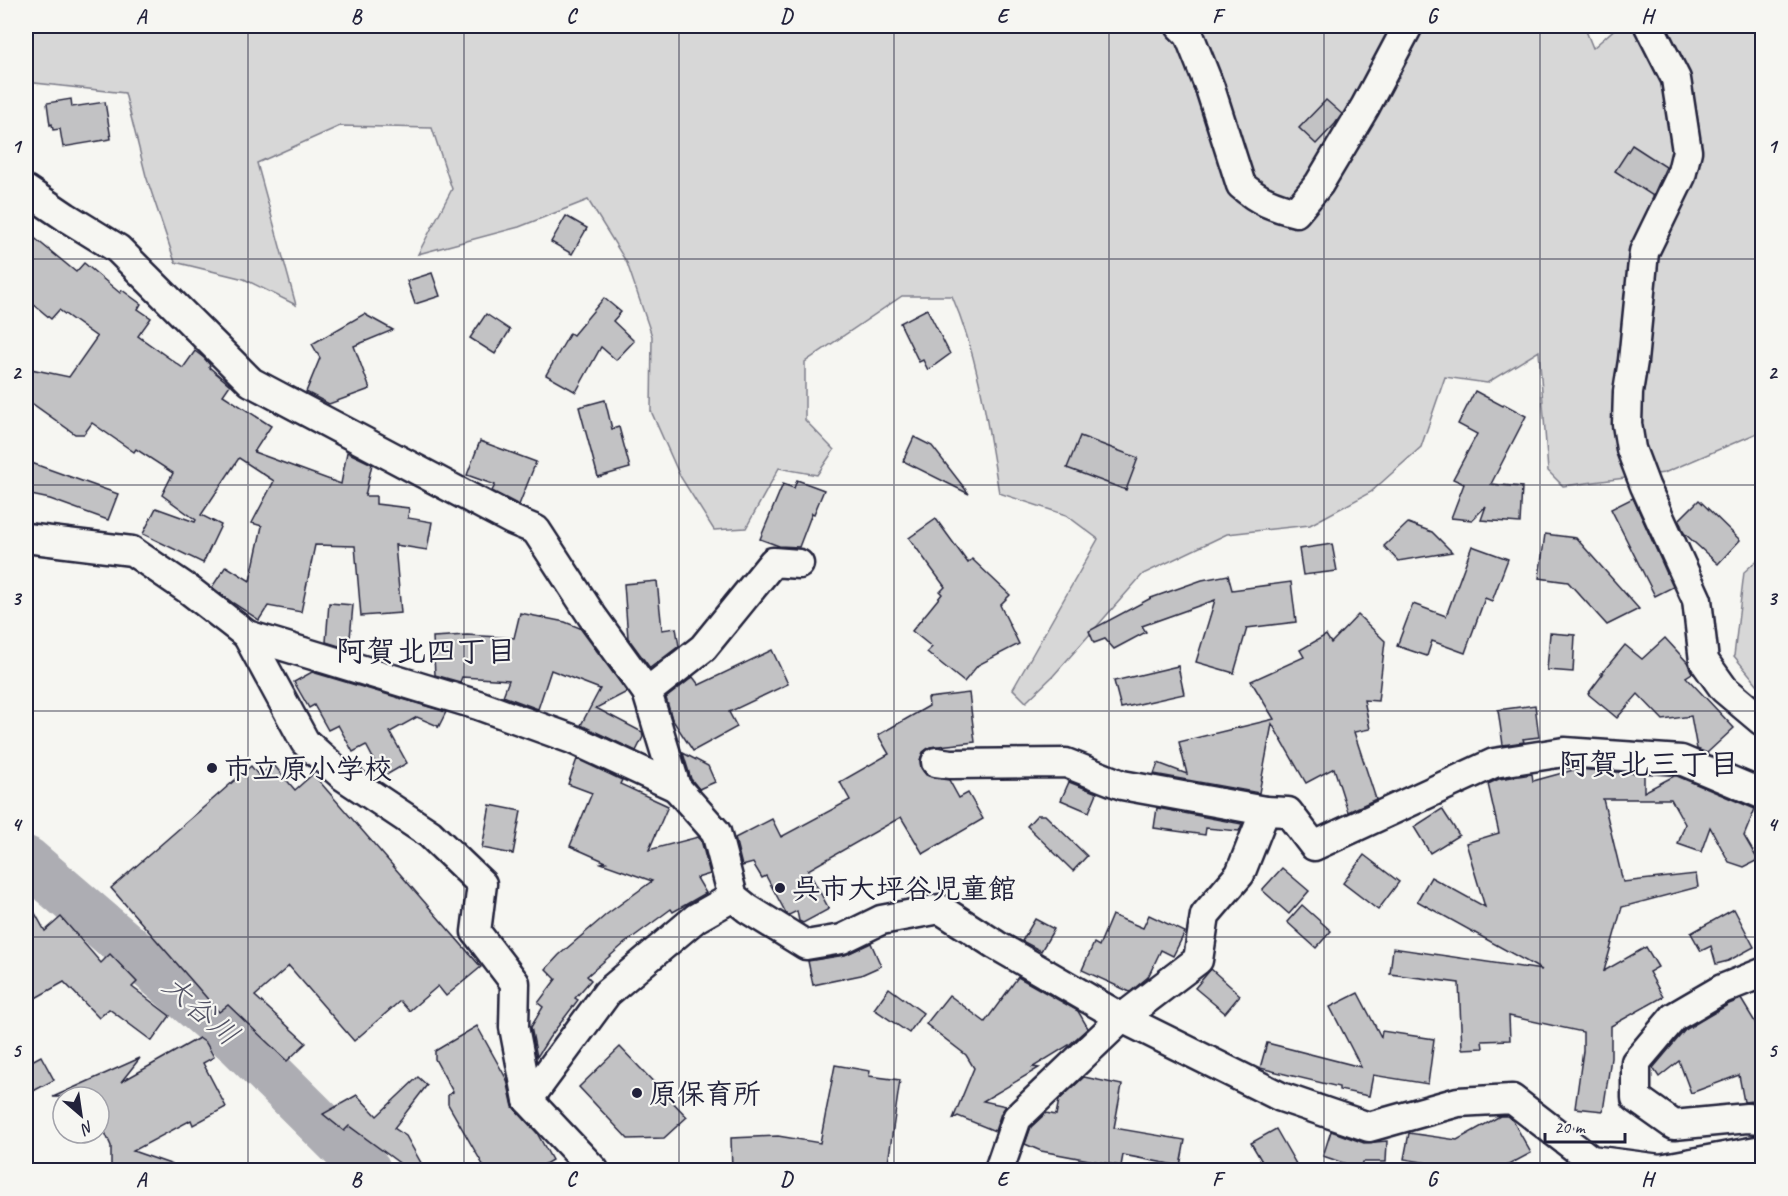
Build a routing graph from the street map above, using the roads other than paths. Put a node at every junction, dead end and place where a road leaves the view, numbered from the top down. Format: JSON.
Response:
{"nodes":[{"id":1,"x":1180,"y":26,"type":"edge"},
{"id":2,"x":1408,"y":26,"type":"edge"},
{"id":3,"x":1649,"y":26,"type":"edge"},
{"id":4,"x":26,"y":190,"type":"edge"},
{"id":5,"x":26,"y":538,"type":"edge"},
{"id":6,"x":799,"y":564,"type":"dead end"},
{"id":7,"x":247,"y":635,"type":"junction"},
{"id":8,"x":647,"y":692,"type":"junction"},
{"id":9,"x":1762,"y":721,"type":"edge"},
{"id":10,"x":936,"y":762,"type":"dead end"},
{"id":11,"x":676,"y":787,"type":"junction"},
{"id":12,"x":1762,"y":794,"type":"edge"},
{"id":13,"x":1265,"y":811,"type":"junction"},
{"id":14,"x":733,"y":897,"type":"junction"},
{"id":15,"x":1762,"y":974,"type":"edge"},
{"id":16,"x":1122,"y":1018,"type":"junction"},
{"id":17,"x":528,"y":1100,"type":"junction"},
{"id":18,"x":1762,"y":1119,"type":"edge"},
{"id":19,"x":1762,"y":1150,"type":"edge"},
{"id":20,"x":594,"y":1170,"type":"edge"},
{"id":21,"x":999,"y":1170,"type":"edge"}],
"edges":[{"from":1,"to":2,"type":"street"},
{"from":3,"to":9,"type":"street"},
{"from":4,"to":8,"type":"street"},
{"from":5,"to":7,"type":"street"},
{"from":6,"to":8,"type":"street"},
{"from":7,"to":11,"type":"street"},
{"from":7,"to":17,"type":"street"},
{"from":8,"to":11,"type":"street"},
{"from":10,"to":13,"type":"street"},
{"from":11,"to":14,"type":"street"},
{"from":12,"to":13,"type":"street"},
{"from":13,"to":16,"type":"street"},
{"from":14,"to":16,"type":"street"},
{"from":14,"to":17,"type":"street"},
{"from":15,"to":18,"type":"street"},
{"from":16,"to":19,"type":"street"},
{"from":16,"to":21,"type":"street"},
{"from":17,"to":20,"type":"street"}]}
